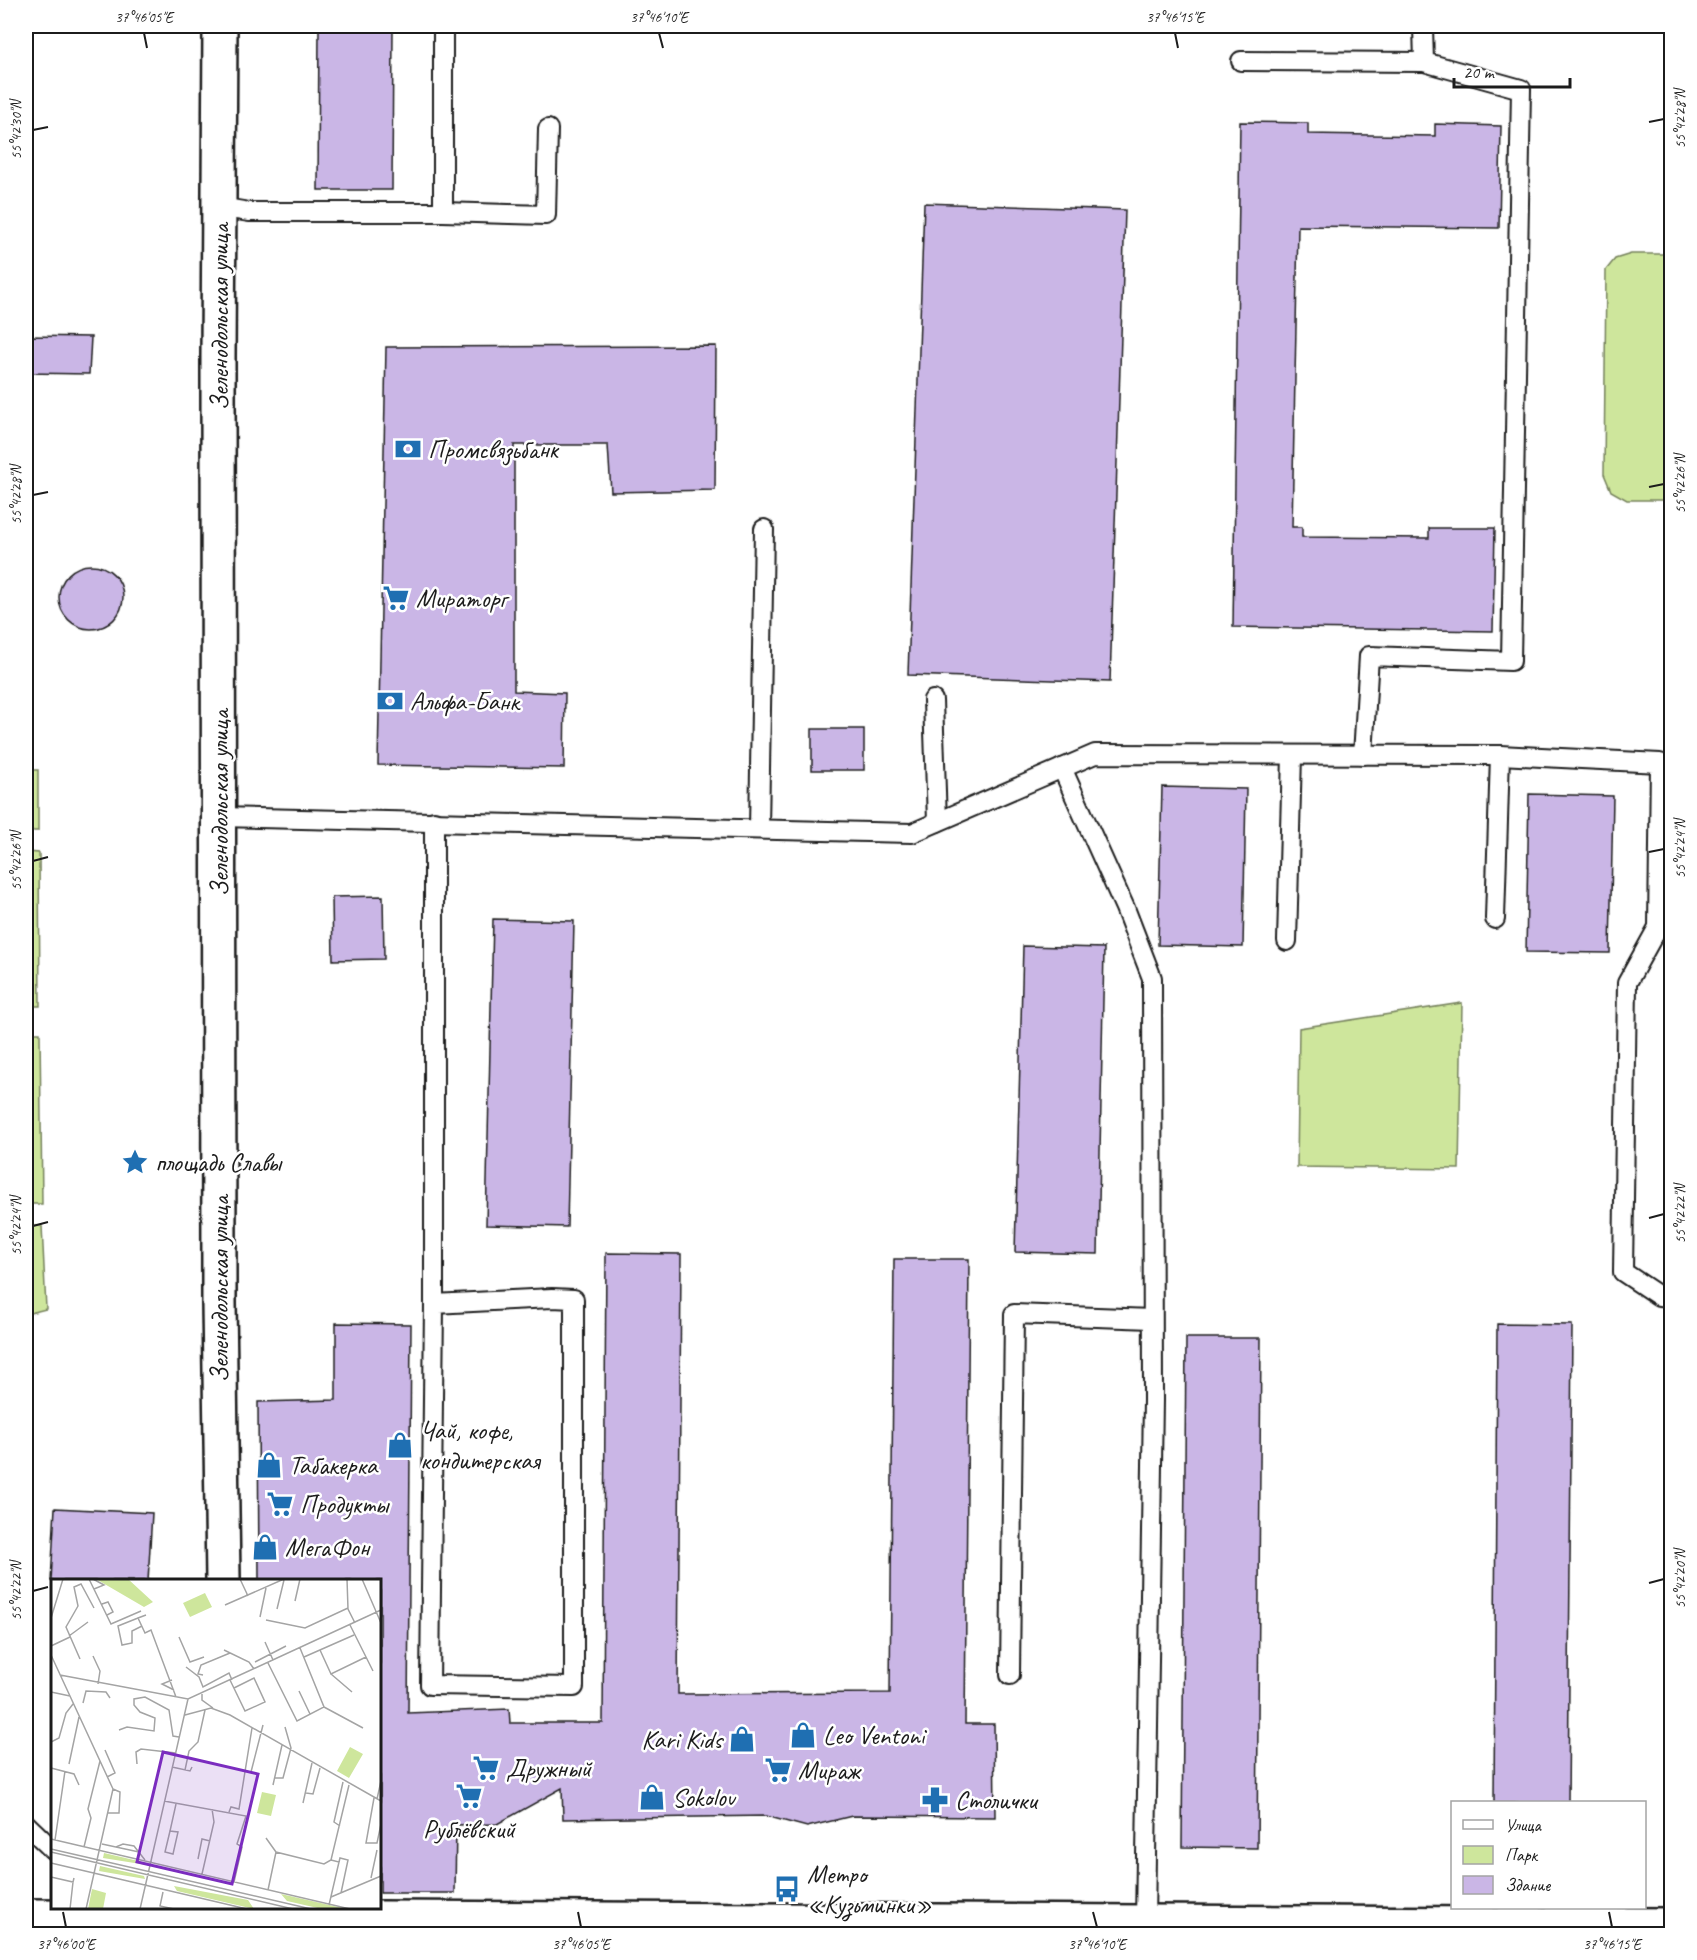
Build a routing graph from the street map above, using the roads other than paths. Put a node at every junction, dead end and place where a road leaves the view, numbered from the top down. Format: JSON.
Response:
{"nodes":[{"id":1,"x":220,"y":26,"type":"edge"},
{"id":2,"x":442,"y":26,"type":"edge"},
{"id":3,"x":1423,"y":26,"type":"edge"},
{"id":4,"x":1241,"y":60,"type":"dead end"},
{"id":5,"x":1424,"y":62,"type":"junction"},
{"id":6,"x":548,"y":129,"type":"dead end"},
{"id":7,"x":219,"y":207,"type":"junction"},
{"id":8,"x":443,"y":212,"type":"junction"},
{"id":9,"x":764,"y":529,"type":"dead end"},
{"id":10,"x":933,"y":700,"type":"dead end"},
{"id":11,"x":1292,"y":755,"type":"junction"},
{"id":12,"x":1364,"y":755,"type":"junction"},
{"id":13,"x":1500,"y":755,"type":"junction"},
{"id":14,"x":1062,"y":768,"type":"junction"},
{"id":15,"x":219,"y":817,"type":"junction"},
{"id":16,"x":434,"y":821,"type":"junction"},
{"id":17,"x":937,"y":822,"type":"junction"},
{"id":18,"x":759,"y":829,"type":"junction"},
{"id":19,"x":1494,"y":919,"type":"dead end"},
{"id":20,"x":1287,"y":941,"type":"dead end"},
{"id":21,"x":1671,"y":1297,"type":"edge"},
{"id":22,"x":434,"y":1304,"type":"junction"},
{"id":23,"x":1152,"y":1319,"type":"junction"},
{"id":24,"x":223,"y":1579,"type":"edge"},
{"id":25,"x":1010,"y":1675,"type":"dead end"},
{"id":26,"x":26,"y":1824,"type":"edge"},
{"id":27,"x":51,"y":1848,"type":"edge"},
{"id":28,"x":121,"y":1912,"type":"edge"},
{"id":29,"x":26,"y":1916,"type":"edge"},
{"id":30,"x":229,"y":1920,"type":"edge"},
{"id":31,"x":1145,"y":1922,"type":"junction"},
{"id":32,"x":1671,"y":1925,"type":"edge"}],
"edges":[{"from":1,"to":7,"type":"street","name":"Зеленодольская улица"},
{"from":2,"to":8,"type":"lane"},
{"from":3,"to":5,"type":"lane"},
{"from":4,"to":5,"type":"lane"},
{"from":5,"to":12,"type":"lane"},
{"from":6,"to":8,"type":"lane"},
{"from":7,"to":8,"type":"lane"},
{"from":7,"to":15,"type":"street","name":"Зеленодольская улица"},
{"from":9,"to":18,"type":"lane"},
{"from":10,"to":17,"type":"lane"},
{"from":11,"to":12,"type":"lane"},
{"from":11,"to":14,"type":"lane"},
{"from":11,"to":20,"type":"lane"},
{"from":12,"to":13,"type":"lane"},
{"from":13,"to":19,"type":"lane"},
{"from":13,"to":21,"type":"lane"},
{"from":14,"to":17,"type":"lane"},
{"from":14,"to":23,"type":"lane"},
{"from":15,"to":16,"type":"lane"},
{"from":15,"to":24,"type":"street","name":"Зеленодольская улица"},
{"from":16,"to":18,"type":"lane"},
{"from":16,"to":22,"type":"lane"},
{"from":17,"to":18,"type":"lane"},
{"from":22,"to":22,"type":"lane"},
{"from":23,"to":25,"type":"lane"},
{"from":23,"to":31,"type":"lane"},
{"from":26,"to":27,"type":"lane"},
{"from":28,"to":29,"type":"street"},
{"from":28,"to":30,"type":"street"},
{"from":30,"to":31,"type":"street"},
{"from":31,"to":32,"type":"street"}]}
